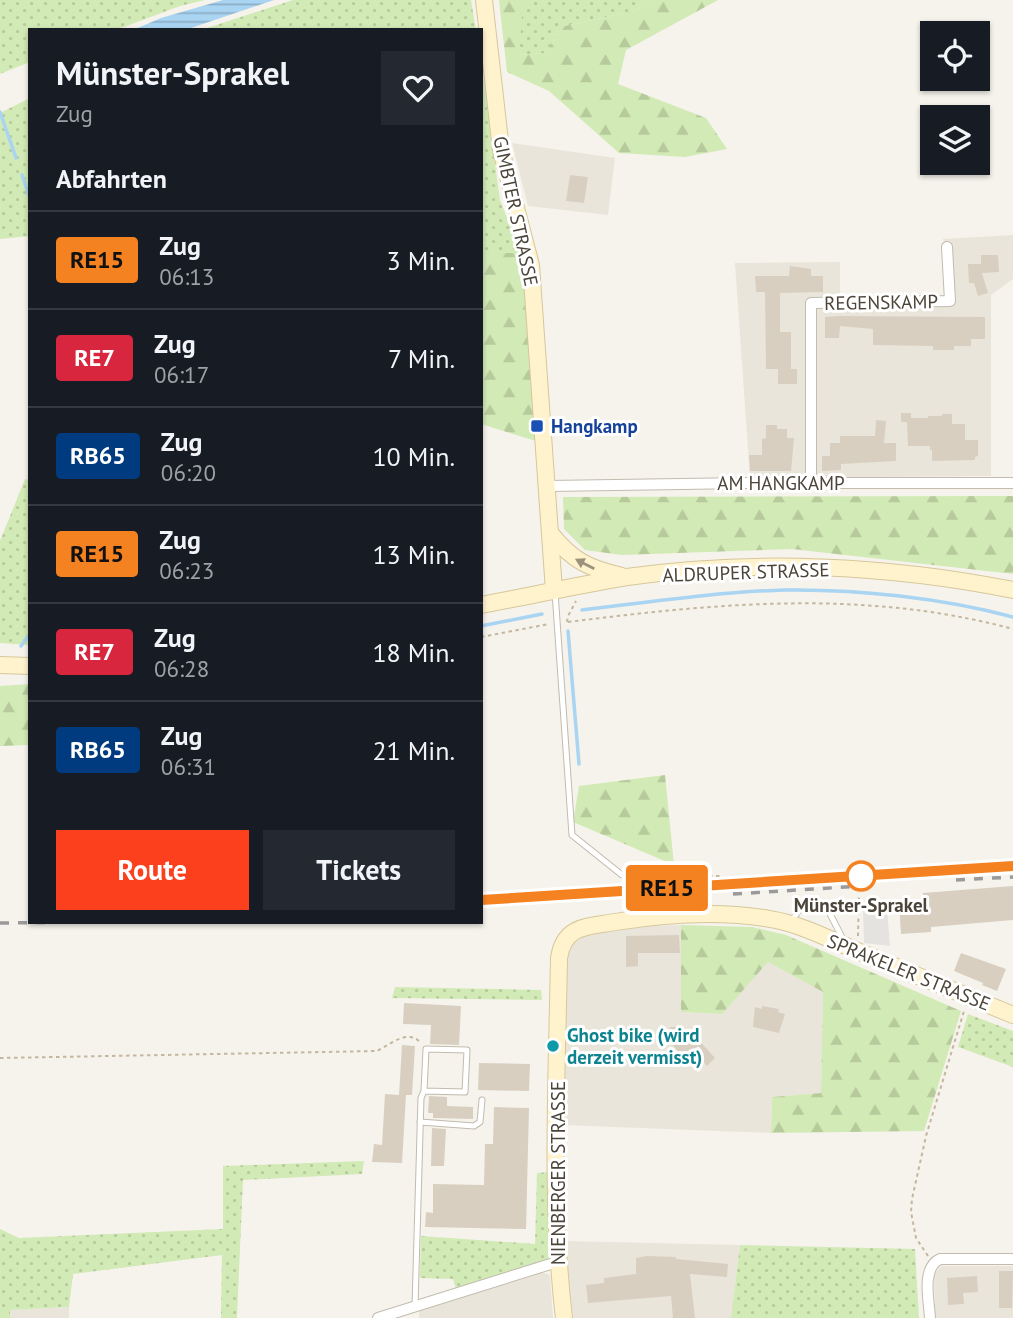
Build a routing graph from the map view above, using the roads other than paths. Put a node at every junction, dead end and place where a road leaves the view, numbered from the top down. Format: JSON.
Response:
{"nodes":[{"id":1,"x":484,"y":0,"type":"edge"},
{"id":2,"x":947,"y":247,"type":"dead end"},
{"id":3,"x":811,"y":483,"type":"junction"},
{"id":4,"x":1013,"y":483,"type":"edge"},
{"id":5,"x":549,"y":486,"type":"junction"},
{"id":6,"x":551,"y":534,"type":"junction"},
{"id":7,"x":628,"y":577,"type":"junction"},
{"id":8,"x":1013,"y":590,"type":"edge"},
{"id":9,"x":554,"y":591,"type":"junction"},
{"id":10,"x":483,"y":605,"type":"edge"},
{"id":11,"x":0,"y":665,"type":"edge"},
{"id":12,"x":28,"y":666,"type":"edge"},
{"id":13,"x":650,"y":874,"type":"road end"},
{"id":14,"x":639,"y":918,"type":"joint"},
{"id":15,"x":790,"y":924,"type":"junction"},
{"id":16,"x":852,"y":949,"type":"junction"},
{"id":17,"x":1013,"y":1015,"type":"edge"},
{"id":18,"x":424,"y":1091,"type":"junction"},
{"id":19,"x":482,"y":1100,"type":"dead end"},
{"id":20,"x":420,"y":1122,"type":"junction"},
{"id":21,"x":1013,"y":1259,"type":"edge"},
{"id":22,"x":557,"y":1262,"type":"junction"},
{"id":23,"x":415,"y":1307,"type":"junction"},
{"id":24,"x":378,"y":1318,"type":"edge"},
{"id":25,"x":564,"y":1318,"type":"edge"},
{"id":26,"x":930,"y":1318,"type":"edge"}],
"edges":[{"from":1,"to":5,"type":"street","name":"GIMBTER STRASSE"},
{"from":2,"to":3,"type":"street","name":"REGENSKAMP"},
{"from":3,"to":4,"type":"street","name":"AM HANGKAMP"},
{"from":3,"to":5,"type":"street","name":"AM HANGKAMP"},
{"from":5,"to":6,"type":"street","name":"GIMBTER STRASSE"},
{"from":7,"to":6,"type":"street","one_way":true},
{"from":6,"to":9,"type":"street","name":"GIMBTER STRASSE"},
{"from":7,"to":8,"type":"street","name":"ALDRUPER STRASSE"},
{"from":7,"to":9,"type":"street","name":"ALDRUPER STRASSE"},
{"from":9,"to":10,"type":"street","name":"ALDRUPER STRASSE"},
{"from":9,"to":13,"type":"lane"},
{"from":11,"to":12,"type":"street"},
{"from":14,"to":15,"type":"street","name":"SPRAKELER STRASSE"},
{"from":14,"to":22,"type":"street","name":"NIENBERGER STRASSE"},
{"from":15,"to":16,"type":"street","name":"SPRAKELER STRASSE"},
{"from":15,"to":16,"type":"lane"},
{"from":16,"to":17,"type":"street","name":"SPRAKELER STRASSE"},
{"from":18,"to":18,"type":"lane"},
{"from":18,"to":20,"type":"lane"},
{"from":19,"to":20,"type":"lane"},
{"from":20,"to":23,"type":"lane"},
{"from":21,"to":26,"type":"street"},
{"from":22,"to":23,"type":"street"},
{"from":22,"to":25,"type":"street","name":"NIENBERGER STRASSE"},
{"from":23,"to":24,"type":"street"}]}
